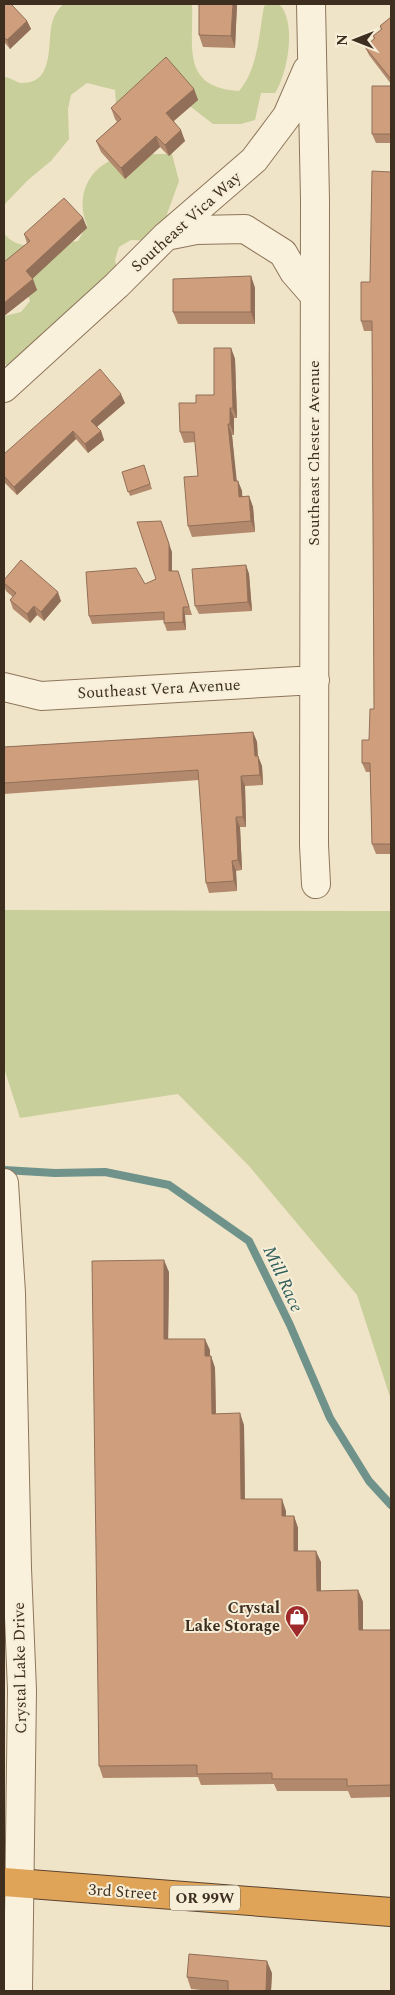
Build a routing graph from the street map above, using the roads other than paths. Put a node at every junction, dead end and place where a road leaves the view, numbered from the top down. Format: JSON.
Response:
{"nodes":[{"id":1,"x":314,"y":10,"type":"edge"},
{"id":2,"x":166,"y":236,"type":"junction"},
{"id":3,"x":314,"y":295,"type":"junction"},
{"id":4,"x":4,"y":388,"type":"edge"},
{"id":5,"x":315,"y":680,"type":"junction"},
{"id":6,"x":4,"y":687,"type":"edge"},
{"id":7,"x":316,"y":884,"type":"dead end"},
{"id":8,"x":5,"y":1188,"type":"edge"},
{"id":9,"x":11,"y":1883,"type":"edge"},
{"id":10,"x":391,"y":1912,"type":"edge"},
{"id":11,"x":18,"y":1991,"type":"edge"}],
"edges":[{"from":1,"to":2,"type":"street","name":"Southeast Vica Way"},
{"from":1,"to":3,"type":"street","name":"Southeast Chester Avenue"},
{"from":2,"to":3,"type":"street"},
{"from":2,"to":4,"type":"street","name":"Southeast Vica Way"},
{"from":3,"to":5,"type":"street","name":"Southeast Chester Avenue"},
{"from":5,"to":6,"type":"street","name":"Southeast Vera Avenue"},
{"from":5,"to":7,"type":"street","name":"Southeast Chester Avenue"},
{"from":8,"to":9,"type":"street","name":"Crystal Lake Drive"},
{"from":9,"to":10,"type":"highway","name":"3rd Street","number":"OR 99W"},
{"from":9,"to":11,"type":"street","name":"Crystal Lake Drive"}]}
